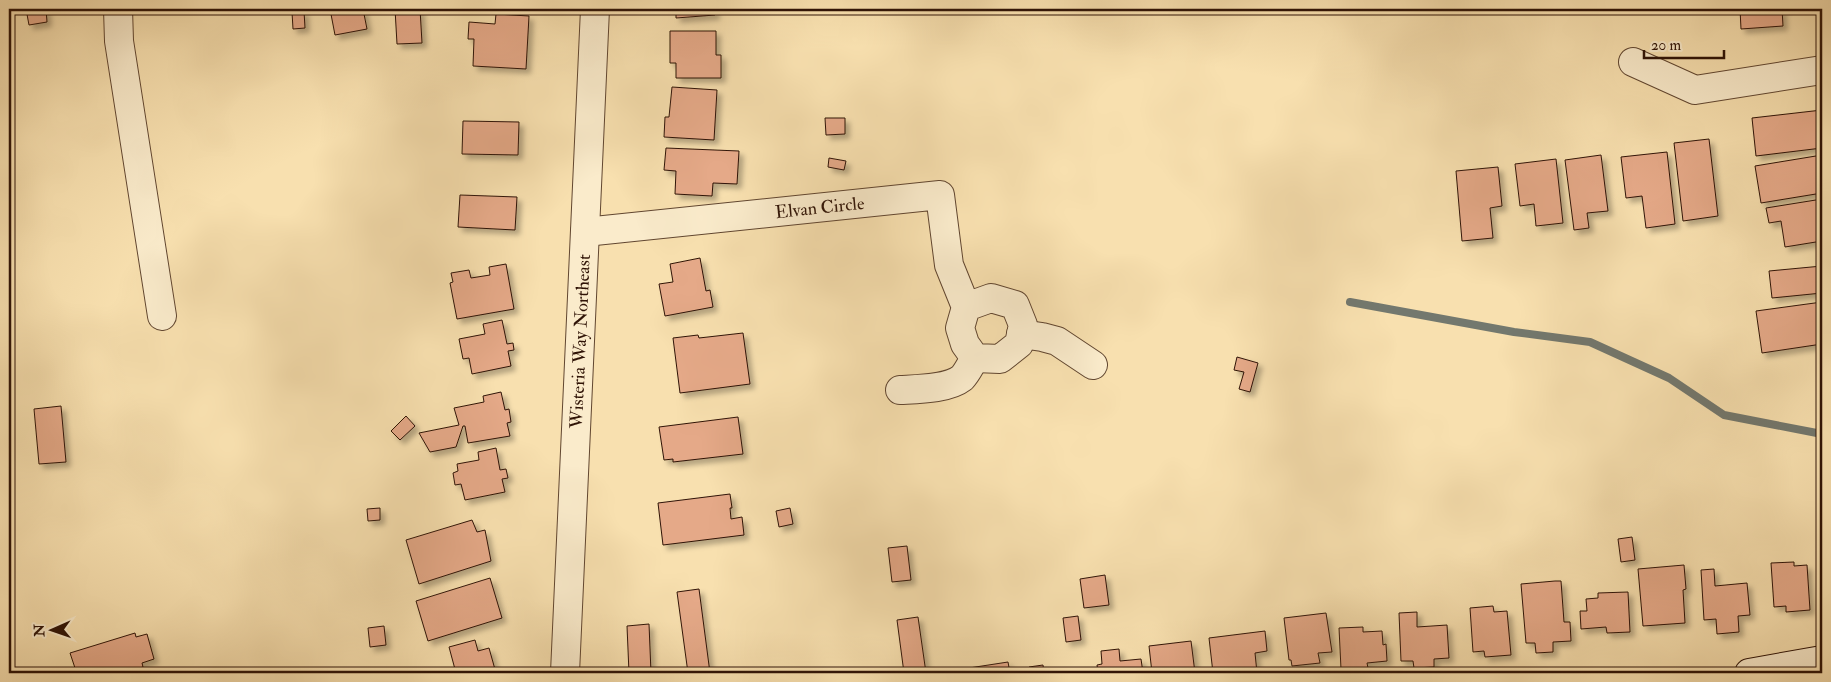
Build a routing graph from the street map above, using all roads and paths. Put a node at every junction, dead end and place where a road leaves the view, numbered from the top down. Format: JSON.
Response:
{"nodes":[{"id":1,"x":118,"y":9,"type":"edge"},
{"id":2,"x":595,"y":9,"type":"edge"},
{"id":3,"x":1633,"y":62,"type":"dead end"},
{"id":4,"x":1822,"y":70,"type":"edge"},
{"id":5,"x":584,"y":232,"type":"junction"},
{"id":6,"x":966,"y":307,"type":"junction"},
{"id":7,"x":162,"y":316,"type":"dead end"},
{"id":8,"x":1021,"y":334,"type":"junction"},
{"id":9,"x":975,"y":358,"type":"junction"},
{"id":10,"x":1093,"y":364,"type":"dead end"},
{"id":11,"x":900,"y":390,"type":"dead end"},
{"id":12,"x":1822,"y":660,"type":"edge"},
{"id":13,"x":565,"y":673,"type":"edge"},
{"id":14,"x":1749,"y":673,"type":"edge"}],
"edges":[{"from":1,"to":7,"type":"street"},
{"from":2,"to":5,"type":"street","name":"Wisteria Way Northeast"},
{"from":3,"to":4,"type":"street"},
{"from":5,"to":6,"type":"street","name":"Elvan Circle"},
{"from":5,"to":13,"type":"street","name":"Wisteria Way Northeast"},
{"from":6,"to":8,"type":"street"},
{"from":6,"to":9,"type":"street"},
{"from":8,"to":9,"type":"street"},
{"from":8,"to":10,"type":"street"},
{"from":9,"to":11,"type":"street"},
{"from":12,"to":14,"type":"street"}]}
